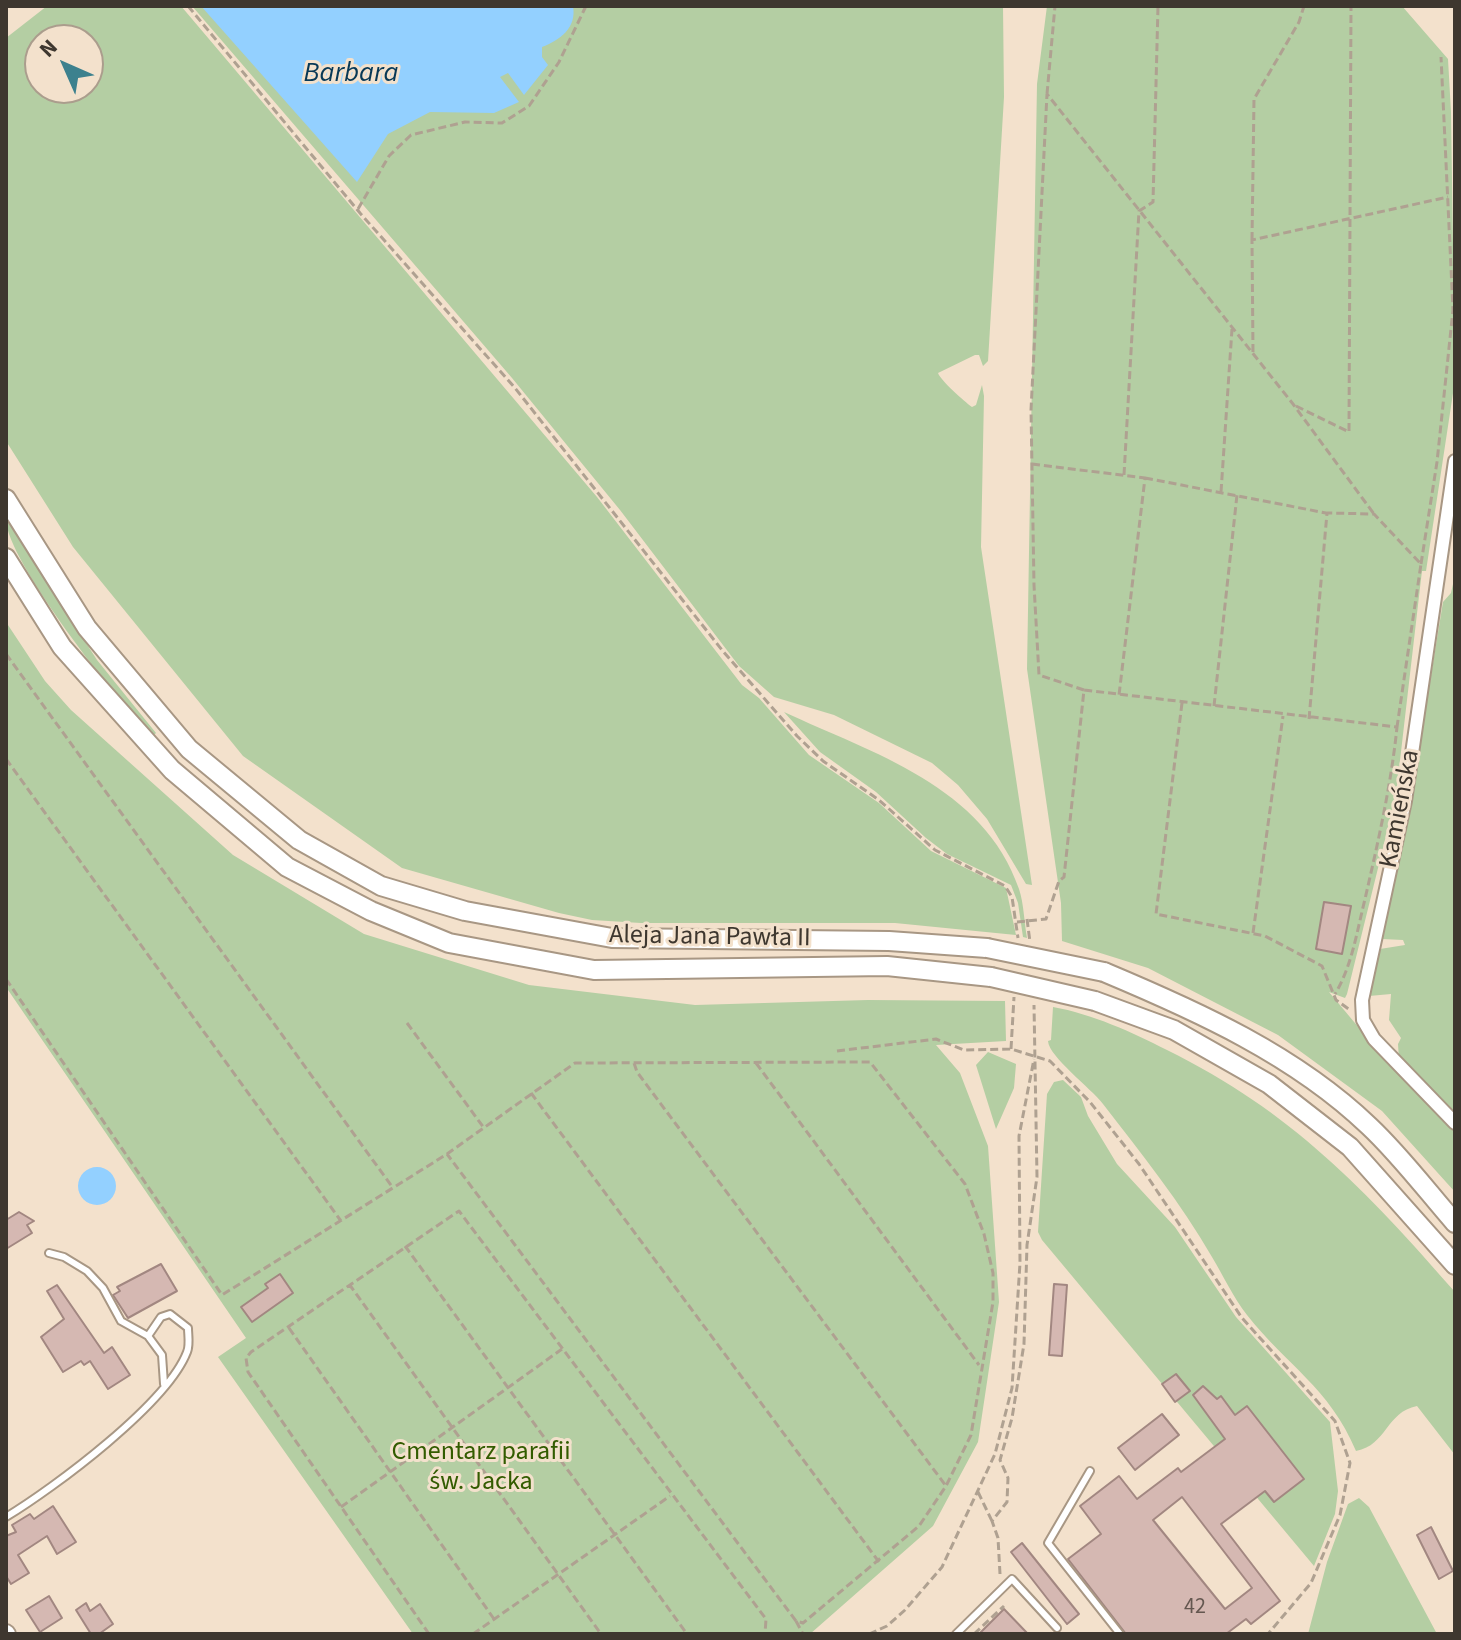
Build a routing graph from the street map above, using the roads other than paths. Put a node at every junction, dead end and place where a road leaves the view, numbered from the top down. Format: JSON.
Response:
{"nodes":[{"id":1,"x":1455,"y":461,"type":"edge"},
{"id":2,"x":6,"y":499,"type":"edge"},
{"id":3,"x":6,"y":558,"type":"edge"},
{"id":4,"x":1455,"y":1123,"type":"edge"},
{"id":5,"x":1455,"y":1223,"type":"edge"},
{"id":6,"x":49,"y":1253,"type":"dead end"},
{"id":7,"x":1455,"y":1265,"type":"edge"},
{"id":8,"x":148,"y":1336,"type":"junction"},
{"id":9,"x":164,"y":1384,"type":"junction"},
{"id":10,"x":1090,"y":1471,"type":"dead end"},
{"id":11,"x":6,"y":1517,"type":"edge"},
{"id":12,"x":1057,"y":1628,"type":"dead end"},
{"id":13,"x":958,"y":1633,"type":"edge"},
{"id":14,"x":1120,"y":1634,"type":"edge"}],
"edges":[{"from":1,"to":4,"type":"street","name":"Kamieńska"},
{"from":2,"to":5,"type":"main road","name":"Aleja Jana Pawła II","bridge":true},
{"from":3,"to":7,"type":"main road","name":"Aleja Jana Pawła II","bridge":true},
{"from":6,"to":8,"type":"lane"},
{"from":8,"to":9,"type":"lane"},
{"from":8,"to":9,"type":"lane"},
{"from":9,"to":11,"type":"lane"},
{"from":10,"to":14,"type":"lane"},
{"from":12,"to":13,"type":"lane"}]}
